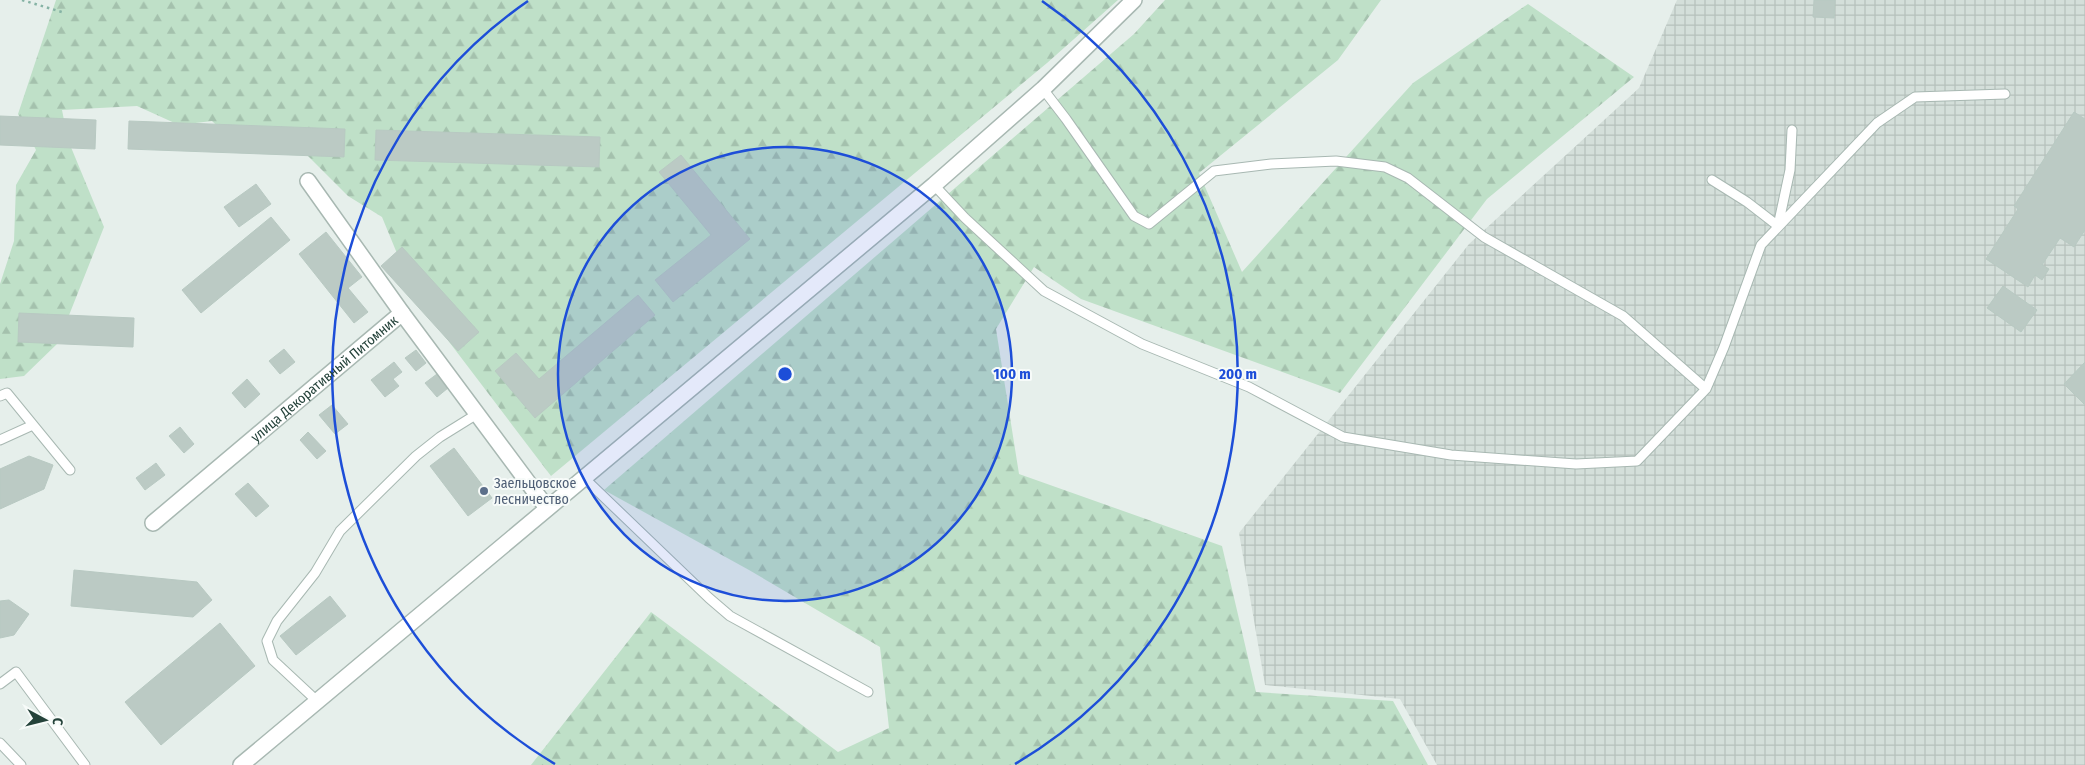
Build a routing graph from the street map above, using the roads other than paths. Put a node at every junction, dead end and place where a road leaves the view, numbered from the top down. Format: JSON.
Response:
{"nodes":[{"id":1,"x":1134,"y":0,"type":"edge"},
{"id":2,"x":1043,"y":89,"type":"junction"},
{"id":3,"x":2005,"y":94,"type":"dead end"},
{"id":4,"x":1792,"y":130,"type":"dead end"},
{"id":5,"x":1712,"y":180,"type":"dead end"},
{"id":6,"x":308,"y":181,"type":"dead end"},
{"id":7,"x":934,"y":185,"type":"junction"},
{"id":8,"x":1778,"y":226,"type":"junction"},
{"id":9,"x":402,"y":313,"type":"junction"},
{"id":10,"x":1706,"y":389,"type":"junction"},
{"id":11,"x":0,"y":396,"type":"edge"},
{"id":12,"x":477,"y":414,"type":"junction"},
{"id":13,"x":34,"y":425,"type":"junction"},
{"id":14,"x":0,"y":440,"type":"edge"},
{"id":15,"x":70,"y":470,"type":"dead end"},
{"id":16,"x":583,"y":477,"type":"junction"},
{"id":17,"x":547,"y":508,"type":"junction"},
{"id":18,"x":153,"y":523,"type":"dead end"},
{"id":19,"x":0,"y":684,"type":"edge"},
{"id":20,"x":868,"y":692,"type":"dead end"},
{"id":21,"x":317,"y":701,"type":"junction"},
{"id":22,"x":0,"y":743,"type":"edge"},
{"id":23,"x":21,"y":765,"type":"edge"},
{"id":24,"x":86,"y":765,"type":"edge"},
{"id":25,"x":241,"y":765,"type":"edge"}],
"edges":[{"from":1,"to":2,"type":"street"},
{"from":2,"to":7,"type":"street"},
{"from":2,"to":10,"type":"lane"},
{"from":3,"to":8,"type":"lane"},
{"from":4,"to":8,"type":"lane"},
{"from":5,"to":8,"type":"lane"},
{"from":6,"to":9,"type":"street"},
{"from":7,"to":10,"type":"lane"},
{"from":7,"to":16,"type":"street"},
{"from":8,"to":10,"type":"lane"},
{"from":9,"to":12,"type":"street","name":"улица Декоративный Питомник"},
{"from":9,"to":18,"type":"street","name":"улица Декоративный Питомник"},
{"from":11,"to":13,"type":"lane"},
{"from":12,"to":17,"type":"street","name":"улица Декоративный Питомник"},
{"from":12,"to":21,"type":"lane"},
{"from":13,"to":14,"type":"lane"},
{"from":13,"to":15,"type":"lane"},
{"from":16,"to":17,"type":"street"},
{"from":16,"to":20,"type":"lane"},
{"from":17,"to":21,"type":"street"},
{"from":19,"to":24,"type":"lane"},
{"from":21,"to":25,"type":"street"},
{"from":22,"to":23,"type":"lane"}]}
